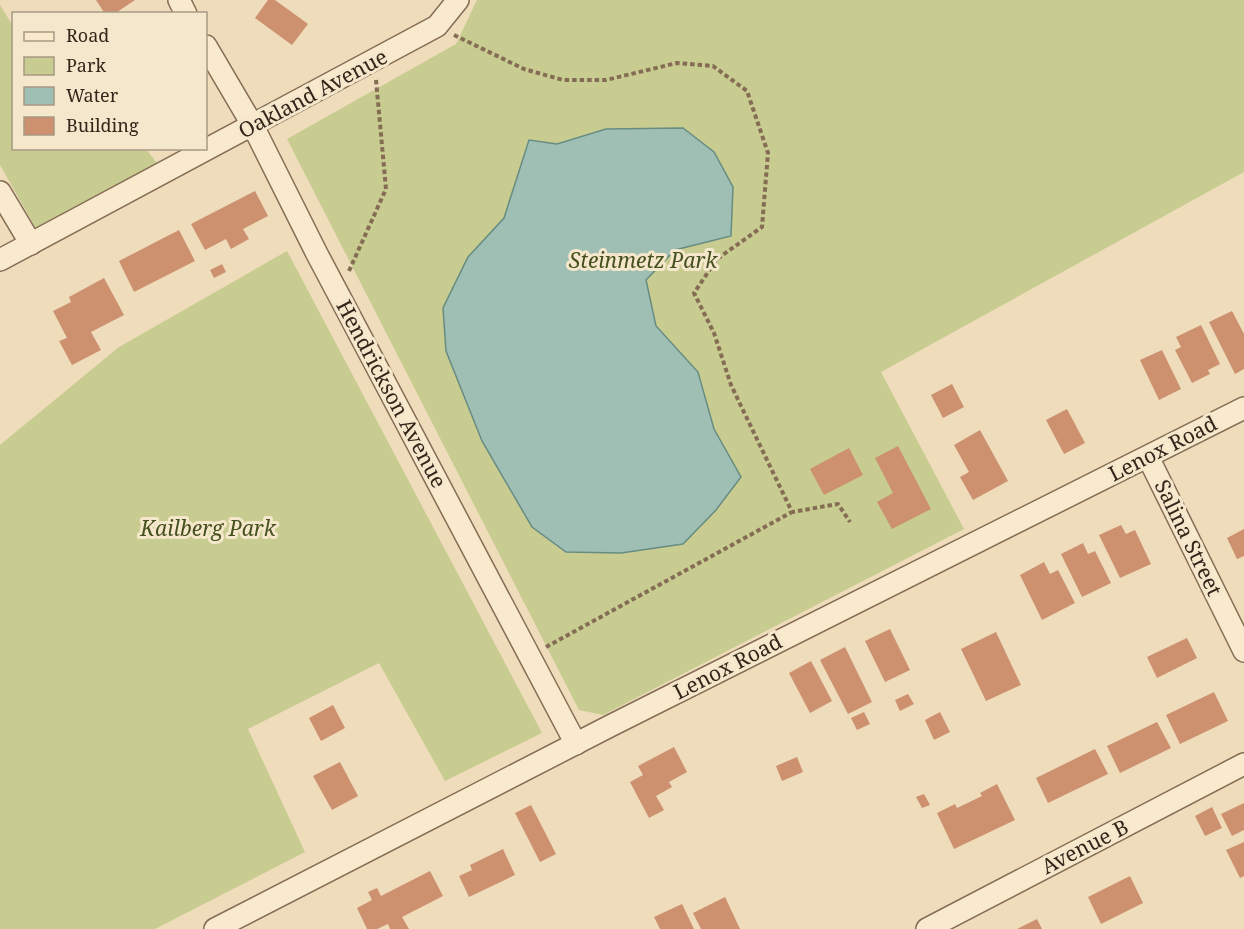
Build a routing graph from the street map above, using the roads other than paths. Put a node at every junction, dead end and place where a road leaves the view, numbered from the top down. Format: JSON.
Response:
{"nodes":[{"id":1,"x":458,"y":0,"type":"edge"},
{"id":2,"x":207,"y":48,"type":"edge"},
{"id":3,"x":253,"y":126,"type":"junction"},
{"id":4,"x":0,"y":192,"type":"edge"},
{"id":5,"x":31,"y":244,"type":"junction"},
{"id":6,"x":0,"y":260,"type":"edge"},
{"id":7,"x":1244,"y":408,"type":"edge"},
{"id":8,"x":1148,"y":457,"type":"junction"},
{"id":9,"x":1244,"y":651,"type":"edge"},
{"id":10,"x":576,"y":744,"type":"junction"},
{"id":11,"x":1244,"y":764,"type":"edge"},
{"id":12,"x":215,"y":929,"type":"edge"},
{"id":13,"x":927,"y":929,"type":"edge"}],
"edges":[{"from":1,"to":3,"type":"street","name":"Oakland Avenue"},
{"from":2,"to":3,"type":"street","name":"Hendrickson Avenue"},
{"from":3,"to":5,"type":"street","name":"Oakland Avenue"},
{"from":3,"to":10,"type":"street","name":"Hendrickson Avenue"},
{"from":4,"to":5,"type":"street"},
{"from":5,"to":6,"type":"street","name":"Oakland Avenue"},
{"from":7,"to":8,"type":"street","name":"Lenox Road"},
{"from":8,"to":9,"type":"street","name":"Salina Street"},
{"from":8,"to":10,"type":"street","name":"Lenox Road"},
{"from":10,"to":12,"type":"street","name":"Lenox Road"},
{"from":11,"to":13,"type":"street","name":"Avenue B"}]}
